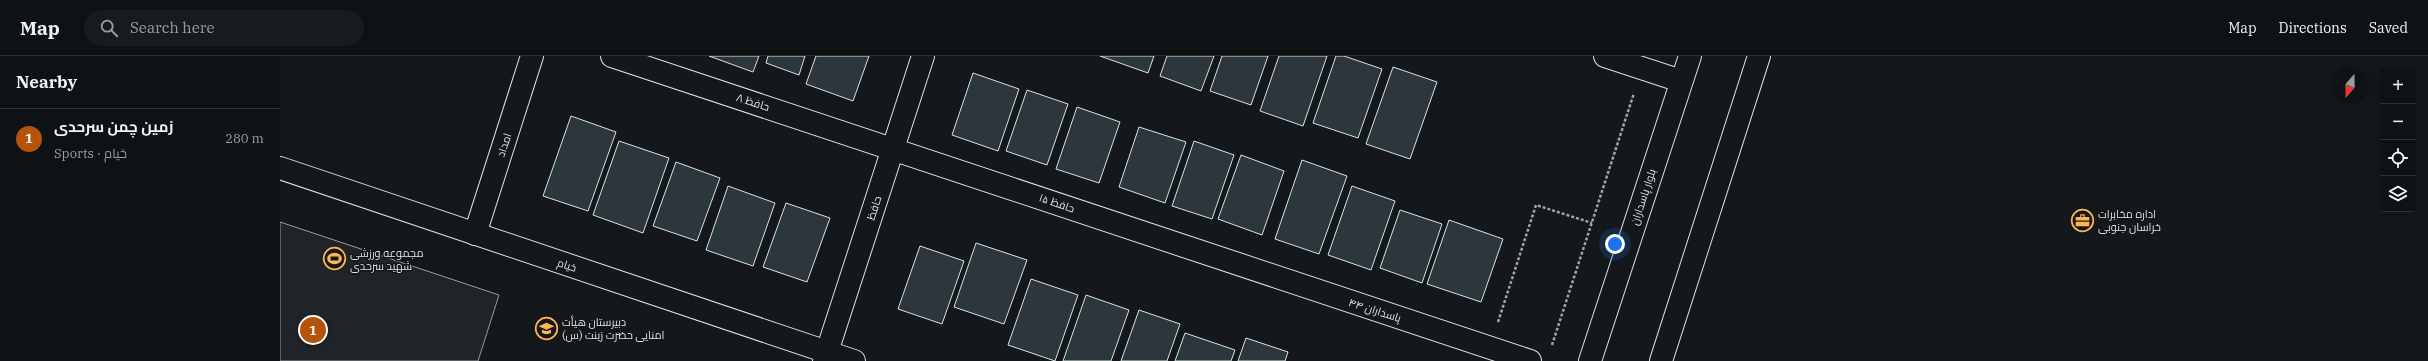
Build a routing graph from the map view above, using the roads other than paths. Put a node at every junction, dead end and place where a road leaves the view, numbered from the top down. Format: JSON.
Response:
{"nodes":[{"id":1,"x":532,"y":56,"type":"edge"},
{"id":2,"x":612,"y":56,"type":"edge"},
{"id":3,"x":923,"y":56,"type":"edge"},
{"id":4,"x":1605,"y":56,"type":"edge"},
{"id":5,"x":1690,"y":56,"type":"edge"},
{"id":6,"x":1759,"y":56,"type":"edge"},
{"id":7,"x":1681,"y":81,"type":"junction"},
{"id":8,"x":893,"y":148,"type":"junction"},
{"id":9,"x":280,"y":168,"type":"edge"},
{"id":10,"x":475,"y":234,"type":"junction"},
{"id":11,"x":1221,"y":258,"type":"joint"},
{"id":12,"x":826,"y":356,"type":"edge"},
{"id":13,"x":854,"y":361,"type":"edge"},
{"id":14,"x":1530,"y":361,"type":"edge"},
{"id":15,"x":1590,"y":361,"type":"edge"},
{"id":16,"x":1661,"y":361,"type":"edge"}],
"edges":[{"from":1,"to":10,"type":"street","name":"امداد"},
{"from":2,"to":8,"type":"street","name":"حافظ ۸"},
{"from":3,"to":8,"type":"street","name":"حافظ"},
{"from":4,"to":7,"type":"street"},
{"from":5,"to":7,"type":"street","name":"بلوار پاسداران"},
{"from":6,"to":16,"type":"street"},
{"from":7,"to":15,"type":"street","name":"بلوار پاسداران"},
{"from":8,"to":11,"type":"street","name":"حافظ ۱۵"},
{"from":8,"to":12,"type":"street","name":"حافظ"},
{"from":9,"to":10,"type":"street","name":"خیام"},
{"from":10,"to":12,"type":"street","name":"خیام"},
{"from":11,"to":14,"type":"street","name":"پاسداران ۴۴"},
{"from":12,"to":13,"type":"street","name":"خیام"}]}
